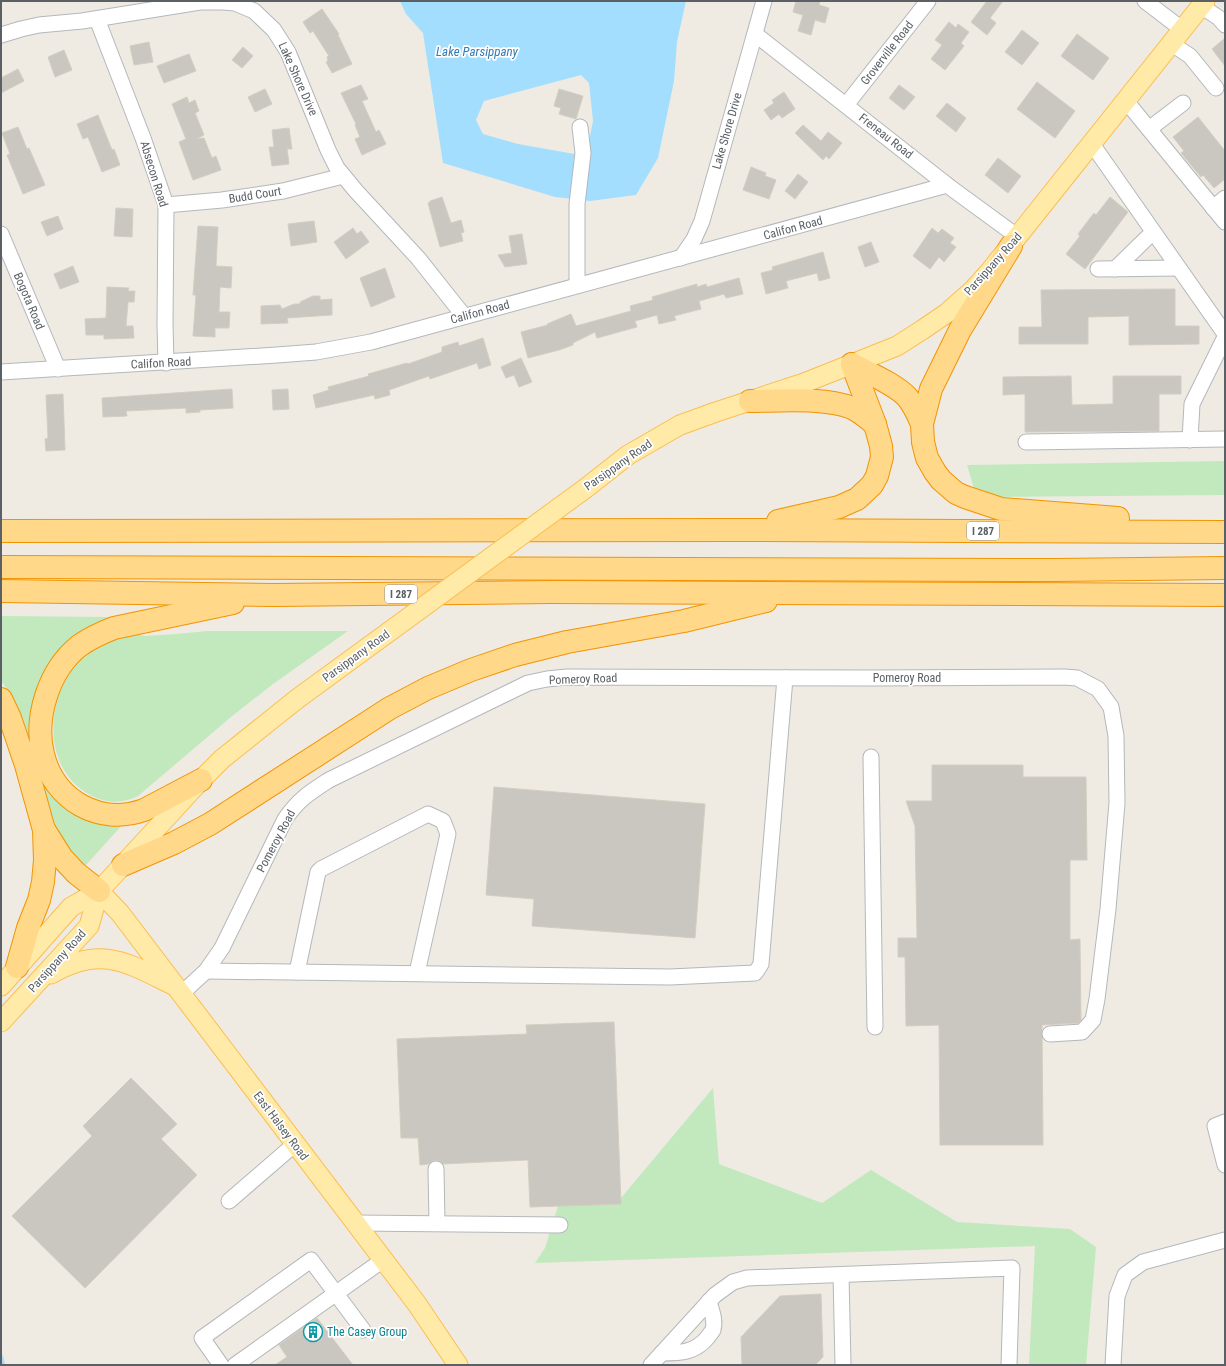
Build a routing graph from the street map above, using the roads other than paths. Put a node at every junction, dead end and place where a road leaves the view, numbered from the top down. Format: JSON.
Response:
{"nodes":[{"id":1,"x":764,"y":1,"type":"edge"},
{"id":2,"x":928,"y":1,"type":"edge"},
{"id":3,"x":1145,"y":1,"type":"edge"},
{"id":4,"x":1203,"y":3,"type":"edge"},
{"id":5,"x":96,"y":19,"type":"junction"},
{"id":6,"x":1225,"y":25,"type":"edge"},
{"id":7,"x":754,"y":34,"type":"junction"},
{"id":8,"x":1,"y":35,"type":"edge"},
{"id":9,"x":1177,"y":36,"type":"junction"},
{"id":10,"x":1216,"y":88,"type":"dead end"},
{"id":11,"x":1126,"y":101,"type":"junction"},
{"id":12,"x":1183,"y":103,"type":"dead end"},
{"id":13,"x":846,"y":105,"type":"junction"},
{"id":14,"x":580,"y":127,"type":"dead end"},
{"id":15,"x":1149,"y":129,"type":"junction"},
{"id":16,"x":1092,"y":144,"type":"junction"},
{"id":17,"x":343,"y":176,"type":"junction"},
{"id":18,"x":947,"y":185,"type":"junction"},
{"id":19,"x":1225,"y":198,"type":"edge"},
{"id":20,"x":166,"y":205,"type":"junction"},
{"id":21,"x":1213,"y":208,"type":"junction"},
{"id":22,"x":1225,"y":222,"type":"edge"},
{"id":23,"x":1153,"y":232,"type":"junction"},
{"id":24,"x":1,"y":234,"type":"edge"},
{"id":25,"x":1014,"y":242,"type":"junction"},
{"id":26,"x":681,"y":258,"type":"junction"},
{"id":27,"x":1178,"y":268,"type":"junction"},
{"id":28,"x":1115,"y":269,"type":"junction"},
{"id":29,"x":1098,"y":270,"type":"dead end"},
{"id":30,"x":577,"y":285,"type":"junction"},
{"id":31,"x":464,"y":316,"type":"junction"},
{"id":32,"x":1225,"y":336,"type":"edge"},
{"id":33,"x":166,"y":363,"type":"junction"},
{"id":34,"x":852,"y":364,"type":"junction"},
{"id":35,"x":58,"y":369,"type":"junction"},
{"id":36,"x":1,"y":372,"type":"edge"},
{"id":37,"x":750,"y":400,"type":"junction"},
{"id":38,"x":875,"y":424,"type":"junction"},
{"id":39,"x":922,"y":424,"type":"junction"},
{"id":40,"x":1225,"y":439,"type":"edge"},
{"id":41,"x":1190,"y":440,"type":"junction"},
{"id":42,"x":1026,"y":442,"type":"dead end"},
{"id":43,"x":1225,"y":526,"type":"edge"},
{"id":44,"x":741,"y":530,"type":"junction"},
{"id":45,"x":1,"y":531,"type":"edge"},
{"id":46,"x":1225,"y":532,"type":"edge"},
{"id":47,"x":1,"y":567,"type":"edge"},
{"id":48,"x":1225,"y":568,"type":"edge"},
{"id":49,"x":1,"y":591,"type":"edge"},
{"id":50,"x":800,"y":593,"type":"junction"},
{"id":51,"x":274,"y":595,"type":"junction"},
{"id":52,"x":1225,"y":595,"type":"edge"},
{"id":53,"x":785,"y":678,"type":"junction"},
{"id":54,"x":1,"y":698,"type":"edge"},
{"id":55,"x":871,"y":757,"type":"dead end"},
{"id":56,"x":201,"y":780,"type":"junction"},
{"id":57,"x":44,"y":830,"type":"junction"},
{"id":58,"x":124,"y":865,"type":"junction"},
{"id":59,"x":99,"y":891,"type":"junction"},
{"id":60,"x":17,"y":967,"type":"junction"},
{"id":61,"x":206,"y":971,"type":"junction"},
{"id":62,"x":297,"y":972,"type":"junction"},
{"id":63,"x":417,"y":974,"type":"junction"},
{"id":64,"x":39,"y":980,"type":"junction"},
{"id":65,"x":1,"y":986,"type":"edge"},
{"id":66,"x":179,"y":991,"type":"junction"},
{"id":67,"x":1,"y":1022,"type":"edge"},
{"id":68,"x":875,"y":1027,"type":"dead end"},
{"id":69,"x":1050,"y":1034,"type":"dead end"},
{"id":70,"x":1225,"y":1122,"type":"edge"},
{"id":71,"x":295,"y":1144,"type":"junction"},
{"id":72,"x":1225,"y":1165,"type":"edge"},
{"id":73,"x":436,"y":1169,"type":"dead end"},
{"id":74,"x":229,"y":1201,"type":"dead end"},
{"id":75,"x":354,"y":1223,"type":"junction"},
{"id":76,"x":437,"y":1223,"type":"junction"},
{"id":77,"x":560,"y":1225,"type":"dead end"},
{"id":78,"x":1225,"y":1240,"type":"edge"},
{"id":79,"x":383,"y":1260,"type":"junction"},
{"id":80,"x":840,"y":1275,"type":"junction"},
{"id":81,"x":336,"y":1293,"type":"junction"},
{"id":82,"x":709,"y":1301,"type":"junction"},
{"id":83,"x":363,"y":1330,"type":"dead end"},
{"id":84,"x":662,"y":1353,"type":"junction"},
{"id":85,"x":221,"y":1365,"type":"edge"},
{"id":86,"x":235,"y":1365,"type":"edge"},
{"id":87,"x":458,"y":1365,"type":"edge"},
{"id":88,"x":651,"y":1365,"type":"edge"},
{"id":89,"x":843,"y":1365,"type":"edge"},
{"id":90,"x":1009,"y":1365,"type":"edge"},
{"id":91,"x":1113,"y":1365,"type":"edge"}],
"edges":[{"from":1,"to":7,"type":"street","name":"Lake Shore Drive"},
{"from":2,"to":13,"type":"street","name":"Groverville Road"},
{"from":3,"to":9,"type":"street"},
{"from":4,"to":6,"type":"street"},
{"from":4,"to":9,"type":"main road","name":"Parsippany Road"},
{"from":5,"to":8,"type":"street","name":"Lake Shore Drive"},
{"from":5,"to":17,"type":"street","name":"Lake Shore Drive"},
{"from":5,"to":20,"type":"street","name":"Absecon Road"},
{"from":7,"to":13,"type":"street","name":"Freneau Road"},
{"from":7,"to":26,"type":"street","name":"Lake Shore Drive"},
{"from":9,"to":10,"type":"street"},
{"from":9,"to":11,"type":"main road","name":"Parsippany Road"},
{"from":11,"to":15,"type":"street"},
{"from":11,"to":16,"type":"main road","name":"Parsippany Road"},
{"from":12,"to":15,"type":"street"},
{"from":13,"to":18,"type":"street","name":"Freneau Road"},
{"from":14,"to":30,"type":"street"},
{"from":15,"to":21,"type":"street"},
{"from":16,"to":23,"type":"street"},
{"from":16,"to":25,"type":"main road","name":"Parsippany Road"},
{"from":17,"to":20,"type":"street","name":"Budd Court"},
{"from":17,"to":31,"type":"street","name":"Lake Shore Drive"},
{"from":18,"to":25,"type":"street","name":"Freneau Road"},
{"from":18,"to":26,"type":"street","name":"Califon Road"},
{"from":19,"to":21,"type":"street"},
{"from":20,"to":33,"type":"street","name":"Absecon Road"},
{"from":21,"to":22,"type":"street"},
{"from":23,"to":27,"type":"street"},
{"from":23,"to":28,"type":"street"},
{"from":24,"to":35,"type":"street","name":"Bogota Road"},
{"from":25,"to":34,"type":"main road","name":"Parsippany Road"},
{"from":25,"to":39,"type":"highway"},
{"from":26,"to":30,"type":"street","name":"Califon Road"},
{"from":27,"to":28,"type":"street"},
{"from":27,"to":32,"type":"street"},
{"from":28,"to":29,"type":"street"},
{"from":30,"to":31,"type":"street","name":"Califon Road"},
{"from":31,"to":33,"type":"street","name":"Califon Road"},
{"from":32,"to":41,"type":"street"},
{"from":33,"to":35,"type":"street","name":"Califon Road"},
{"from":34,"to":37,"type":"main road","name":"Parsippany Road"},
{"from":34,"to":38,"type":"highway"},
{"from":34,"to":39,"type":"highway"},
{"from":35,"to":36,"type":"street","name":"Califon Road"},
{"from":37,"to":38,"type":"highway"},
{"from":37,"to":56,"type":"main road","name":"Parsippany Road","bridge":true},
{"from":38,"to":44,"type":"highway"},
{"from":39,"to":43,"type":"highway"},
{"from":40,"to":41,"type":"street"},
{"from":41,"to":42,"type":"street"},
{"from":44,"to":45,"type":"highway","number":"I 287"},
{"from":44,"to":46,"type":"highway","number":"I 287"},
{"from":47,"to":48,"type":"highway"},
{"from":49,"to":51,"type":"highway","number":"I 287"},
{"from":50,"to":51,"type":"highway","number":"I 287"},
{"from":50,"to":52,"type":"highway","number":"I 287"},
{"from":50,"to":58,"type":"highway"},
{"from":51,"to":56,"type":"highway"},
{"from":53,"to":61,"type":"street","name":"Pomeroy Road"},
{"from":53,"to":63,"type":"street"},
{"from":53,"to":69,"type":"street","name":"Pomeroy Road"},
{"from":54,"to":57,"type":"highway"},
{"from":55,"to":68,"type":"street"},
{"from":56,"to":58,"type":"main road","name":"Parsippany Road"},
{"from":57,"to":59,"type":"highway"},
{"from":57,"to":60,"type":"highway"},
{"from":58,"to":59,"type":"main road","name":"Parsippany Road"},
{"from":59,"to":60,"type":"main road","name":"Parsippany Road"},
{"from":59,"to":64,"type":"main road","name":"Parsippany Road"},
{"from":59,"to":66,"type":"main road","name":"East Halsey Road"},
{"from":60,"to":65,"type":"main road","name":"Parsippany Road"},
{"from":61,"to":62,"type":"street"},
{"from":61,"to":66,"type":"street","name":"Pomeroy Road"},
{"from":62,"to":63,"type":"street"},
{"from":62,"to":63,"type":"street"},
{"from":64,"to":66,"type":"main road"},
{"from":64,"to":67,"type":"main road","name":"Parsippany Road"},
{"from":66,"to":71,"type":"main road","name":"East Halsey Road"},
{"from":70,"to":72,"type":"street"},
{"from":71,"to":74,"type":"street"},
{"from":71,"to":75,"type":"main road","name":"East Halsey Road"},
{"from":73,"to":76,"type":"street"},
{"from":75,"to":76,"type":"street"},
{"from":75,"to":79,"type":"main road","name":"East Halsey Road"},
{"from":76,"to":77,"type":"street"},
{"from":78,"to":91,"type":"street"},
{"from":79,"to":81,"type":"street"},
{"from":79,"to":87,"type":"main road","name":"East Halsey Road"},
{"from":80,"to":82,"type":"street"},
{"from":80,"to":89,"type":"street"},
{"from":80,"to":90,"type":"street"},
{"from":81,"to":83,"type":"street"},
{"from":81,"to":85,"type":"street"},
{"from":81,"to":86,"type":"street"},
{"from":82,"to":84,"type":"street"},
{"from":82,"to":84,"type":"street"},
{"from":84,"to":88,"type":"street"}]}
